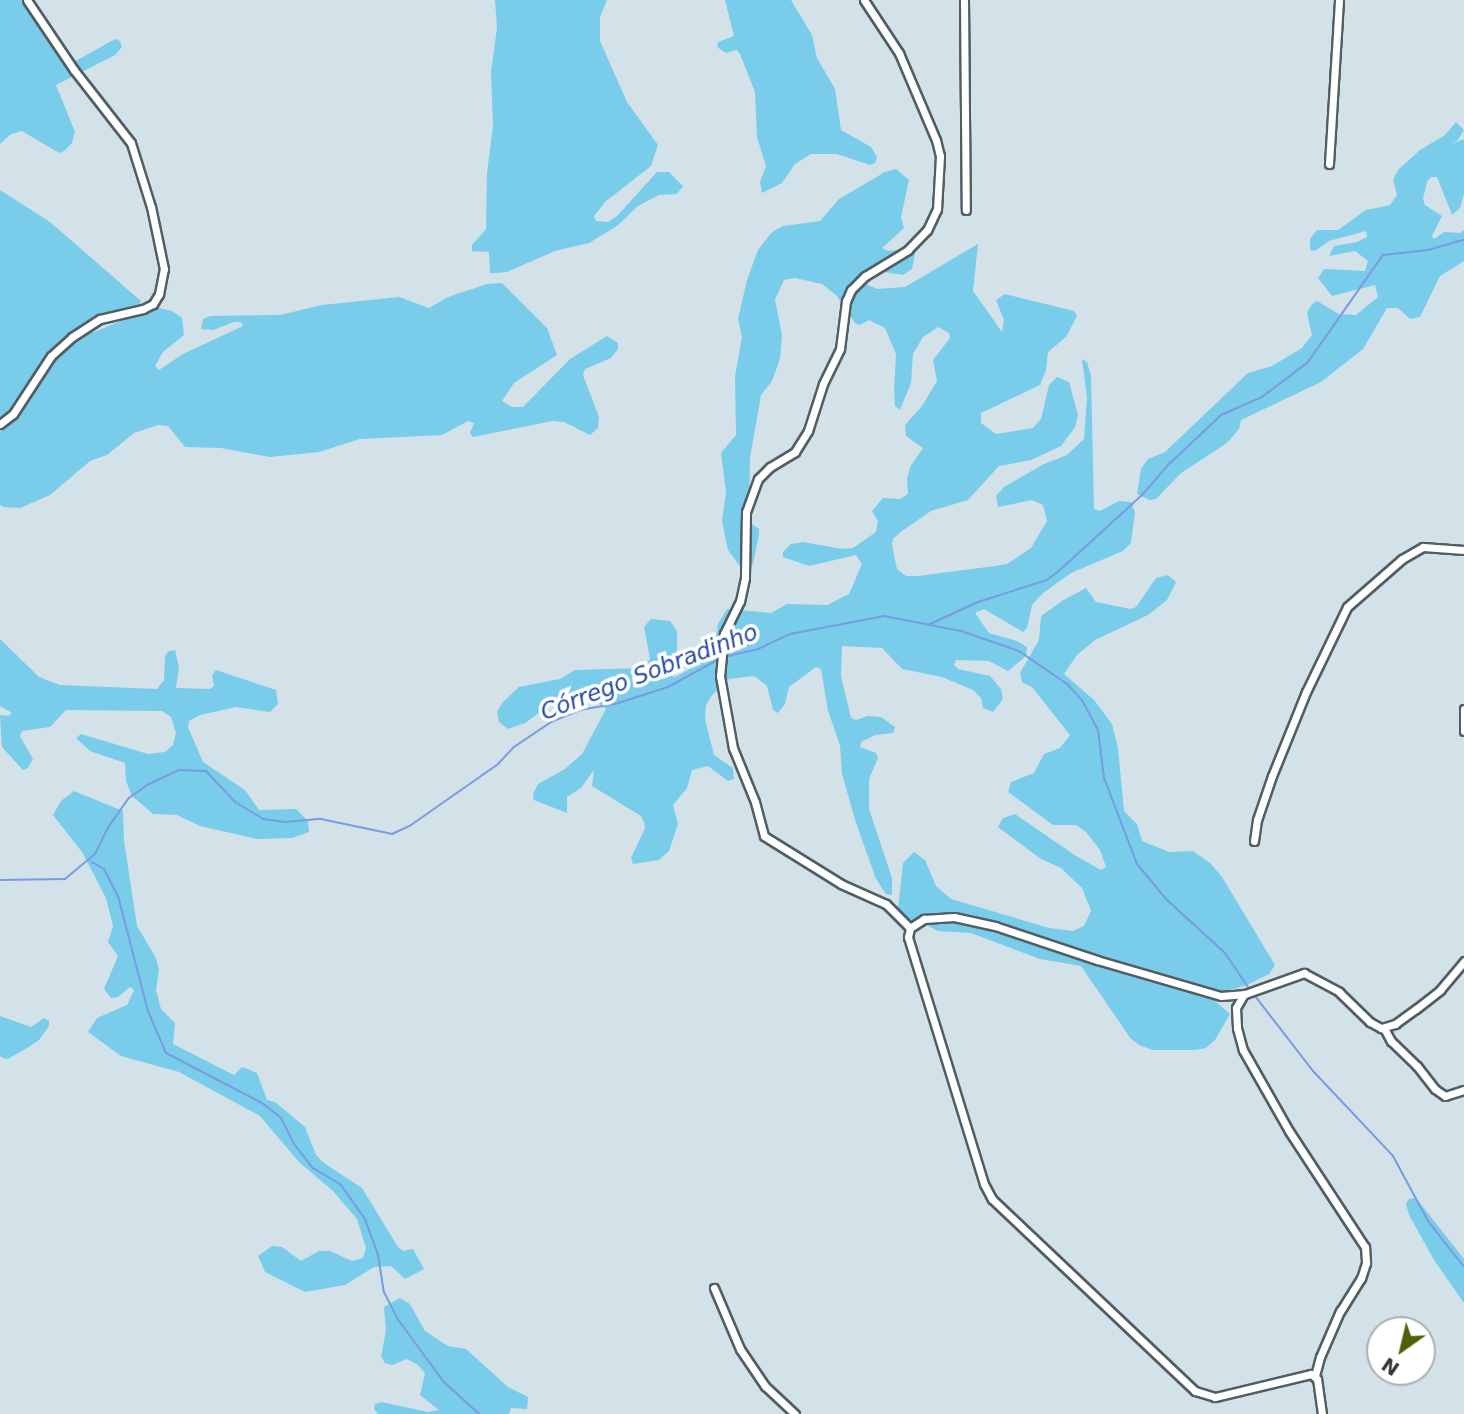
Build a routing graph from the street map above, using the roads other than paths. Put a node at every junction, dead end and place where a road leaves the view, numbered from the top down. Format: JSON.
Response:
{"nodes":[{"id":1,"x":27,"y":0,"type":"edge"},
{"id":2,"x":864,"y":0,"type":"edge"},
{"id":3,"x":964,"y":0,"type":"edge"},
{"id":4,"x":1339,"y":0,"type":"edge"},
{"id":5,"x":1329,"y":164,"type":"dead end"},
{"id":6,"x":966,"y":211,"type":"dead end"},
{"id":7,"x":0,"y":424,"type":"edge"},
{"id":8,"x":1464,"y":550,"type":"edge"},
{"id":9,"x":1464,"y":709,"type":"edge"},
{"id":10,"x":1464,"y":732,"type":"edge"},
{"id":11,"x":1254,"y":841,"type":"dead end"},
{"id":12,"x":910,"y":928,"type":"junction"},
{"id":13,"x":1464,"y":961,"type":"edge"},
{"id":14,"x":1245,"y":994,"type":"junction"},
{"id":15,"x":1384,"y":1028,"type":"junction"},
{"id":16,"x":1464,"y":1090,"type":"edge"},
{"id":17,"x":714,"y":1288,"type":"dead end"},
{"id":18,"x":1315,"y":1376,"type":"junction"},
{"id":19,"x":796,"y":1414,"type":"edge"},
{"id":20,"x":1322,"y":1414,"type":"edge"}],
"edges":[{"from":1,"to":7,"type":"street"},
{"from":2,"to":12,"type":"street"},
{"from":3,"to":6,"type":"street"},
{"from":4,"to":5,"type":"street"},
{"from":8,"to":11,"type":"street"},
{"from":9,"to":10,"type":"street"},
{"from":12,"to":14,"type":"street"},
{"from":12,"to":18,"type":"street"},
{"from":13,"to":15,"type":"street"},
{"from":14,"to":15,"type":"street"},
{"from":14,"to":18,"type":"street"},
{"from":15,"to":16,"type":"street"},
{"from":17,"to":19,"type":"street"},
{"from":18,"to":20,"type":"street"}]}
